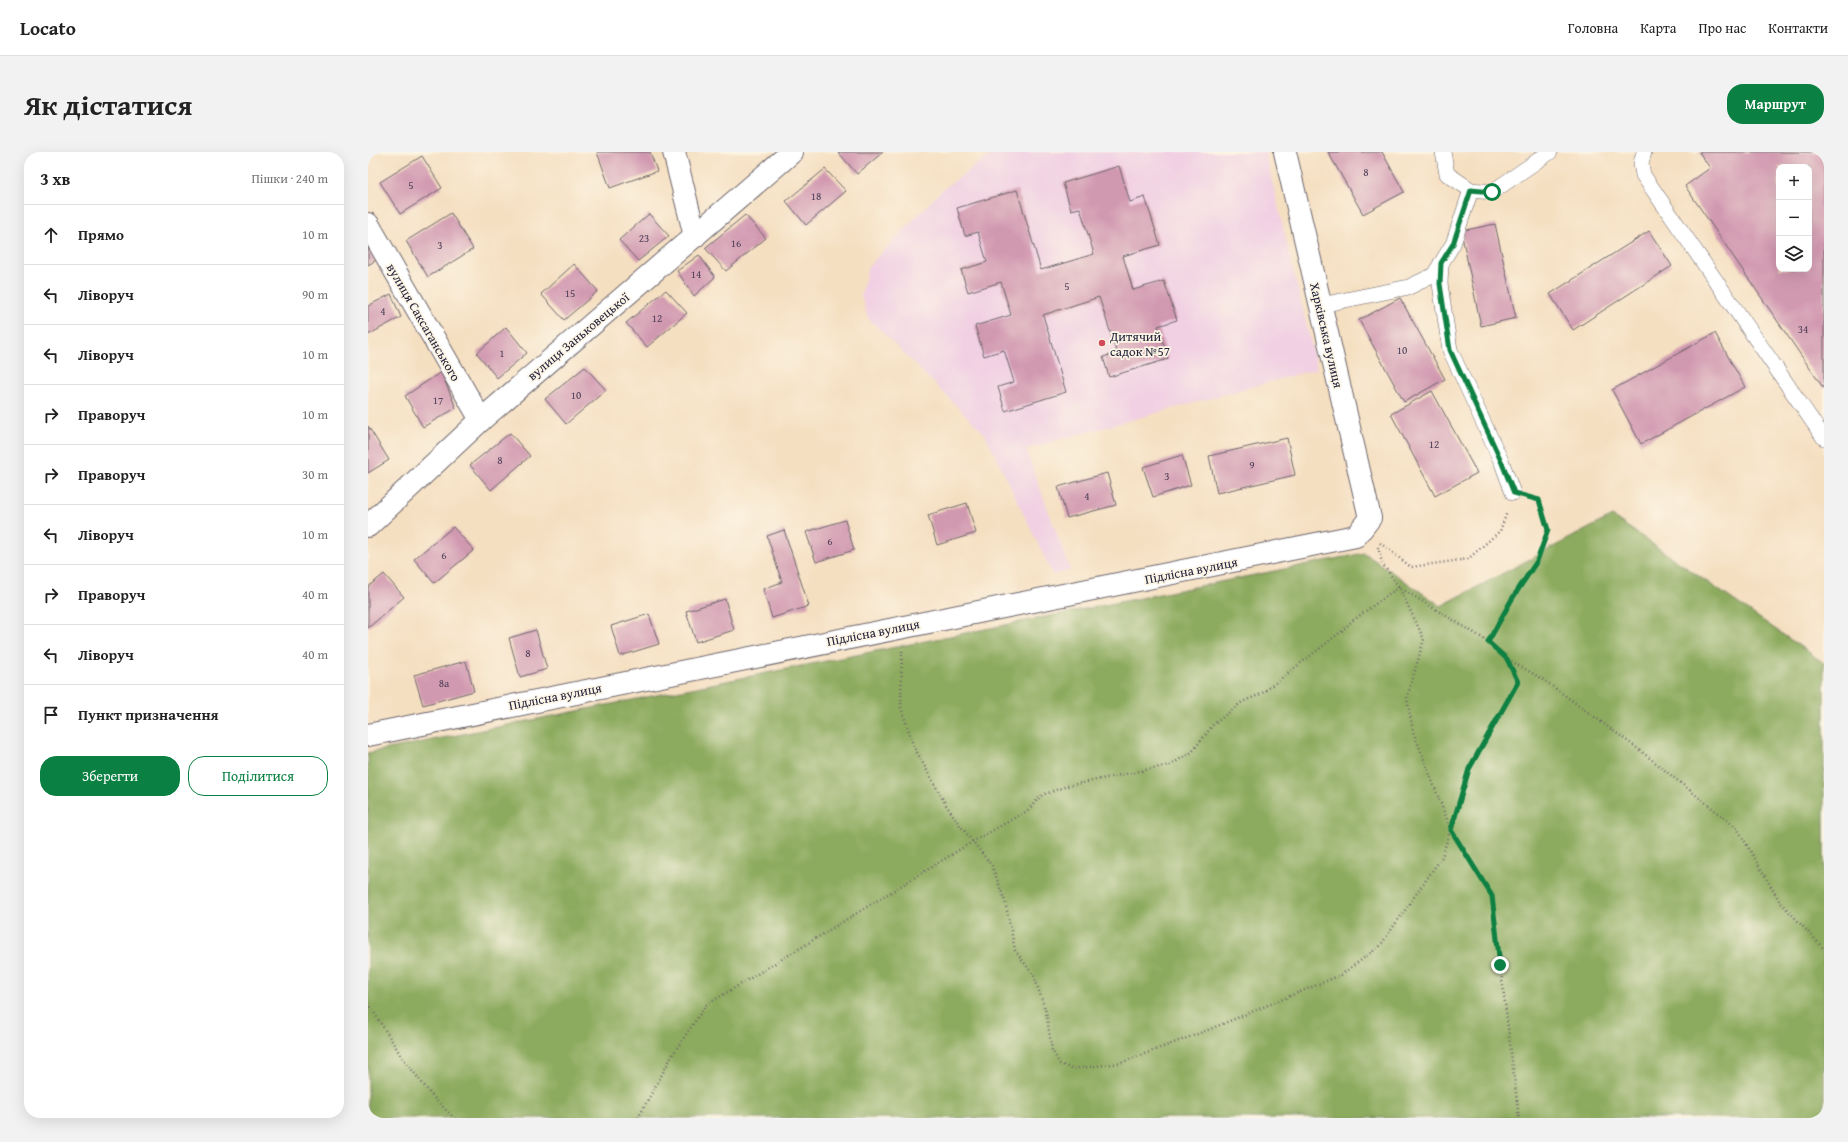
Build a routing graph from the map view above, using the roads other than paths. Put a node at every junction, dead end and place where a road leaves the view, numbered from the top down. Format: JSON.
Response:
{"nodes":[{"id":1,"x":674,"y":152,"type":"edge"},
{"id":2,"x":792,"y":152,"type":"edge"},
{"id":3,"x":1285,"y":152,"type":"edge"},
{"id":4,"x":1442,"y":152,"type":"edge"},
{"id":5,"x":1550,"y":152,"type":"edge"},
{"id":6,"x":1644,"y":152,"type":"edge"},
{"id":7,"x":1471,"y":190,"type":"junction"},
{"id":8,"x":368,"y":224,"type":"edge"},
{"id":9,"x":695,"y":236,"type":"junction"},
{"id":10,"x":1441,"y":263,"type":"junction"},
{"id":11,"x":1320,"y":306,"type":"junction"},
{"id":12,"x":481,"y":420,"type":"junction"},
{"id":13,"x":1824,"y":438,"type":"edge"},
{"id":14,"x":1514,"y":493,"type":"road end"},
{"id":15,"x":1370,"y":518,"type":"joint"},
{"id":16,"x":368,"y":526,"type":"edge"},
{"id":17,"x":368,"y":735,"type":"edge"}],
"edges":[{"from":1,"to":9,"type":"street"},
{"from":2,"to":9,"type":"street","name":"вулиця Заньковецької"},
{"from":3,"to":11,"type":"street","name":"Харківська вулиця"},
{"from":4,"to":7,"type":"lane"},
{"from":5,"to":7,"type":"lane"},
{"from":6,"to":13,"type":"lane"},
{"from":7,"to":10,"type":"lane"},
{"from":8,"to":12,"type":"street","name":"вулиця Саксаганського"},
{"from":9,"to":12,"type":"street","name":"вулиця Заньковецької"},
{"from":10,"to":11,"type":"lane"},
{"from":10,"to":14,"type":"lane"},
{"from":11,"to":15,"type":"street","name":"Харківська вулиця"},
{"from":12,"to":16,"type":"street","name":"вулиця Заньковецької"},
{"from":15,"to":17,"type":"street","name":"Підлісна вулиця"}]}
